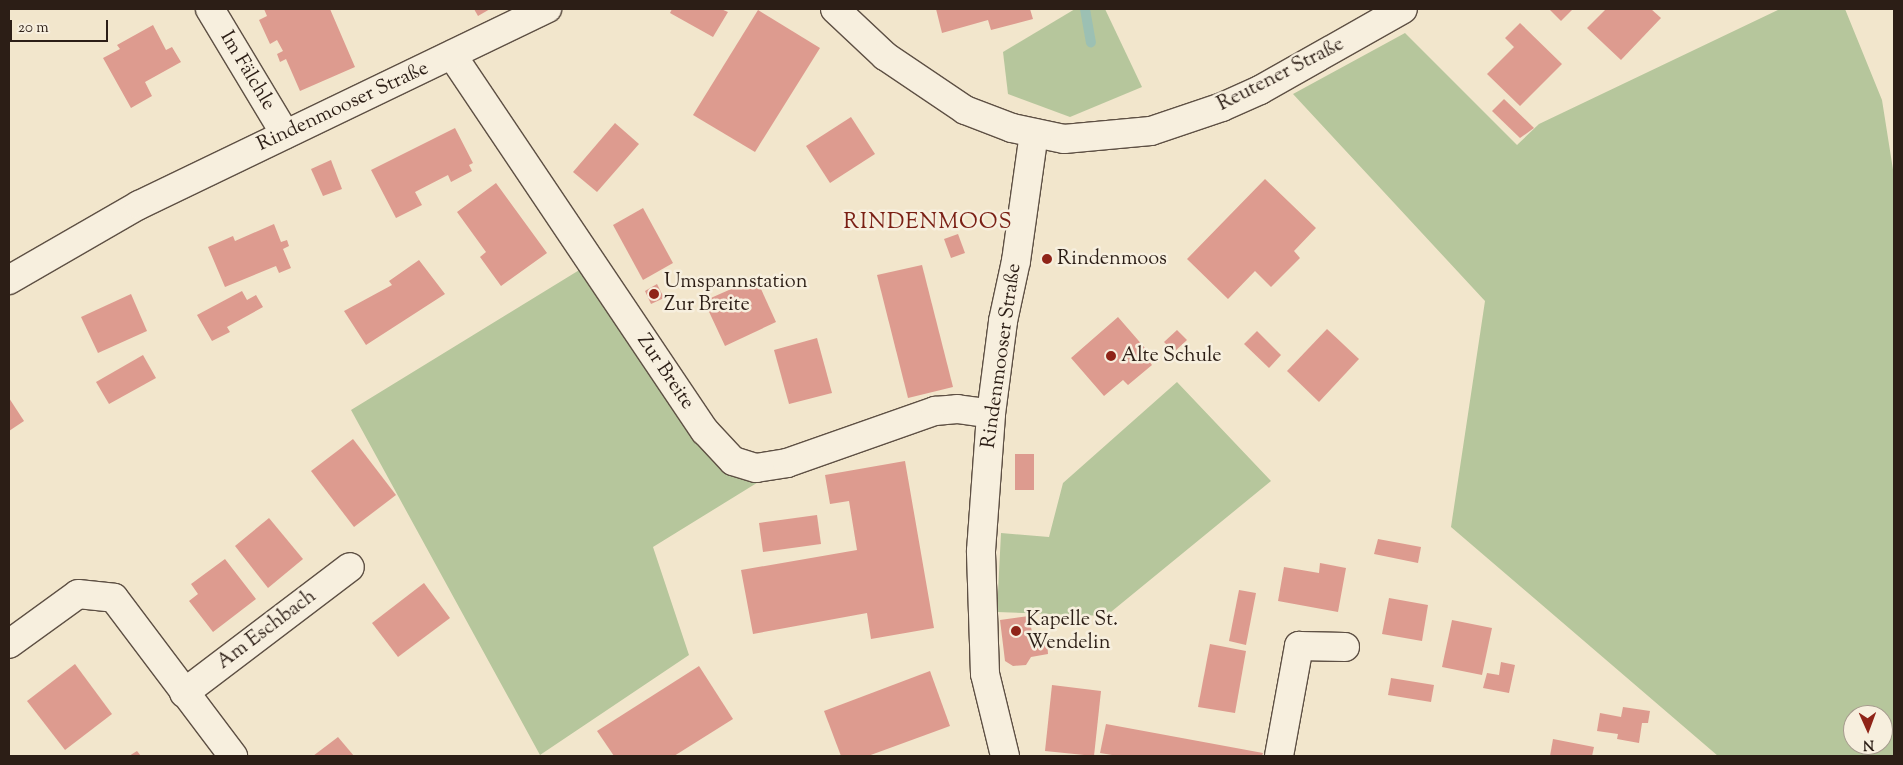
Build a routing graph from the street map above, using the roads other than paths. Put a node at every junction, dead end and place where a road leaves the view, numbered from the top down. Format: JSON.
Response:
{"nodes":[{"id":1,"x":210,"y":9,"type":"edge"},
{"id":2,"x":546,"y":9,"type":"edge"},
{"id":3,"x":835,"y":9,"type":"edge"},
{"id":4,"x":1403,"y":9,"type":"edge"},
{"id":5,"x":452,"y":55,"type":"junction"},
{"id":6,"x":1034,"y":133,"type":"junction"},
{"id":7,"x":285,"y":134,"type":"junction"},
{"id":8,"x":9,"y":280,"type":"edge"},
{"id":9,"x":991,"y":414,"type":"junction"},
{"id":10,"x":350,"y":567,"type":"dead end"},
{"id":11,"x":9,"y":644,"type":"edge"},
{"id":12,"x":1345,"y":647,"type":"dead end"},
{"id":13,"x":184,"y":693,"type":"junction"},
{"id":14,"x":232,"y":756,"type":"edge"},
{"id":15,"x":1005,"y":756,"type":"edge"},
{"id":16,"x":1279,"y":756,"type":"edge"}],
"edges":[{"from":1,"to":7,"type":"street","name":"Im Fälchle"},
{"from":2,"to":5,"type":"street","name":"Rindenmooser Straße"},
{"from":3,"to":6,"type":"street"},
{"from":4,"to":6,"type":"street","name":"Reutener Straße"},
{"from":5,"to":7,"type":"street","name":"Rindenmooser Straße"},
{"from":5,"to":9,"type":"street","name":"Zur Breite"},
{"from":6,"to":9,"type":"street","name":"Rindenmooser Straße"},
{"from":7,"to":8,"type":"street","name":"Rindenmooser Straße"},
{"from":9,"to":15,"type":"street","name":"Rindenmooser Straße"},
{"from":10,"to":13,"type":"street","name":"Am Eschbach"},
{"from":11,"to":13,"type":"street"},
{"from":12,"to":16,"type":"street"},
{"from":13,"to":14,"type":"street"}]}
